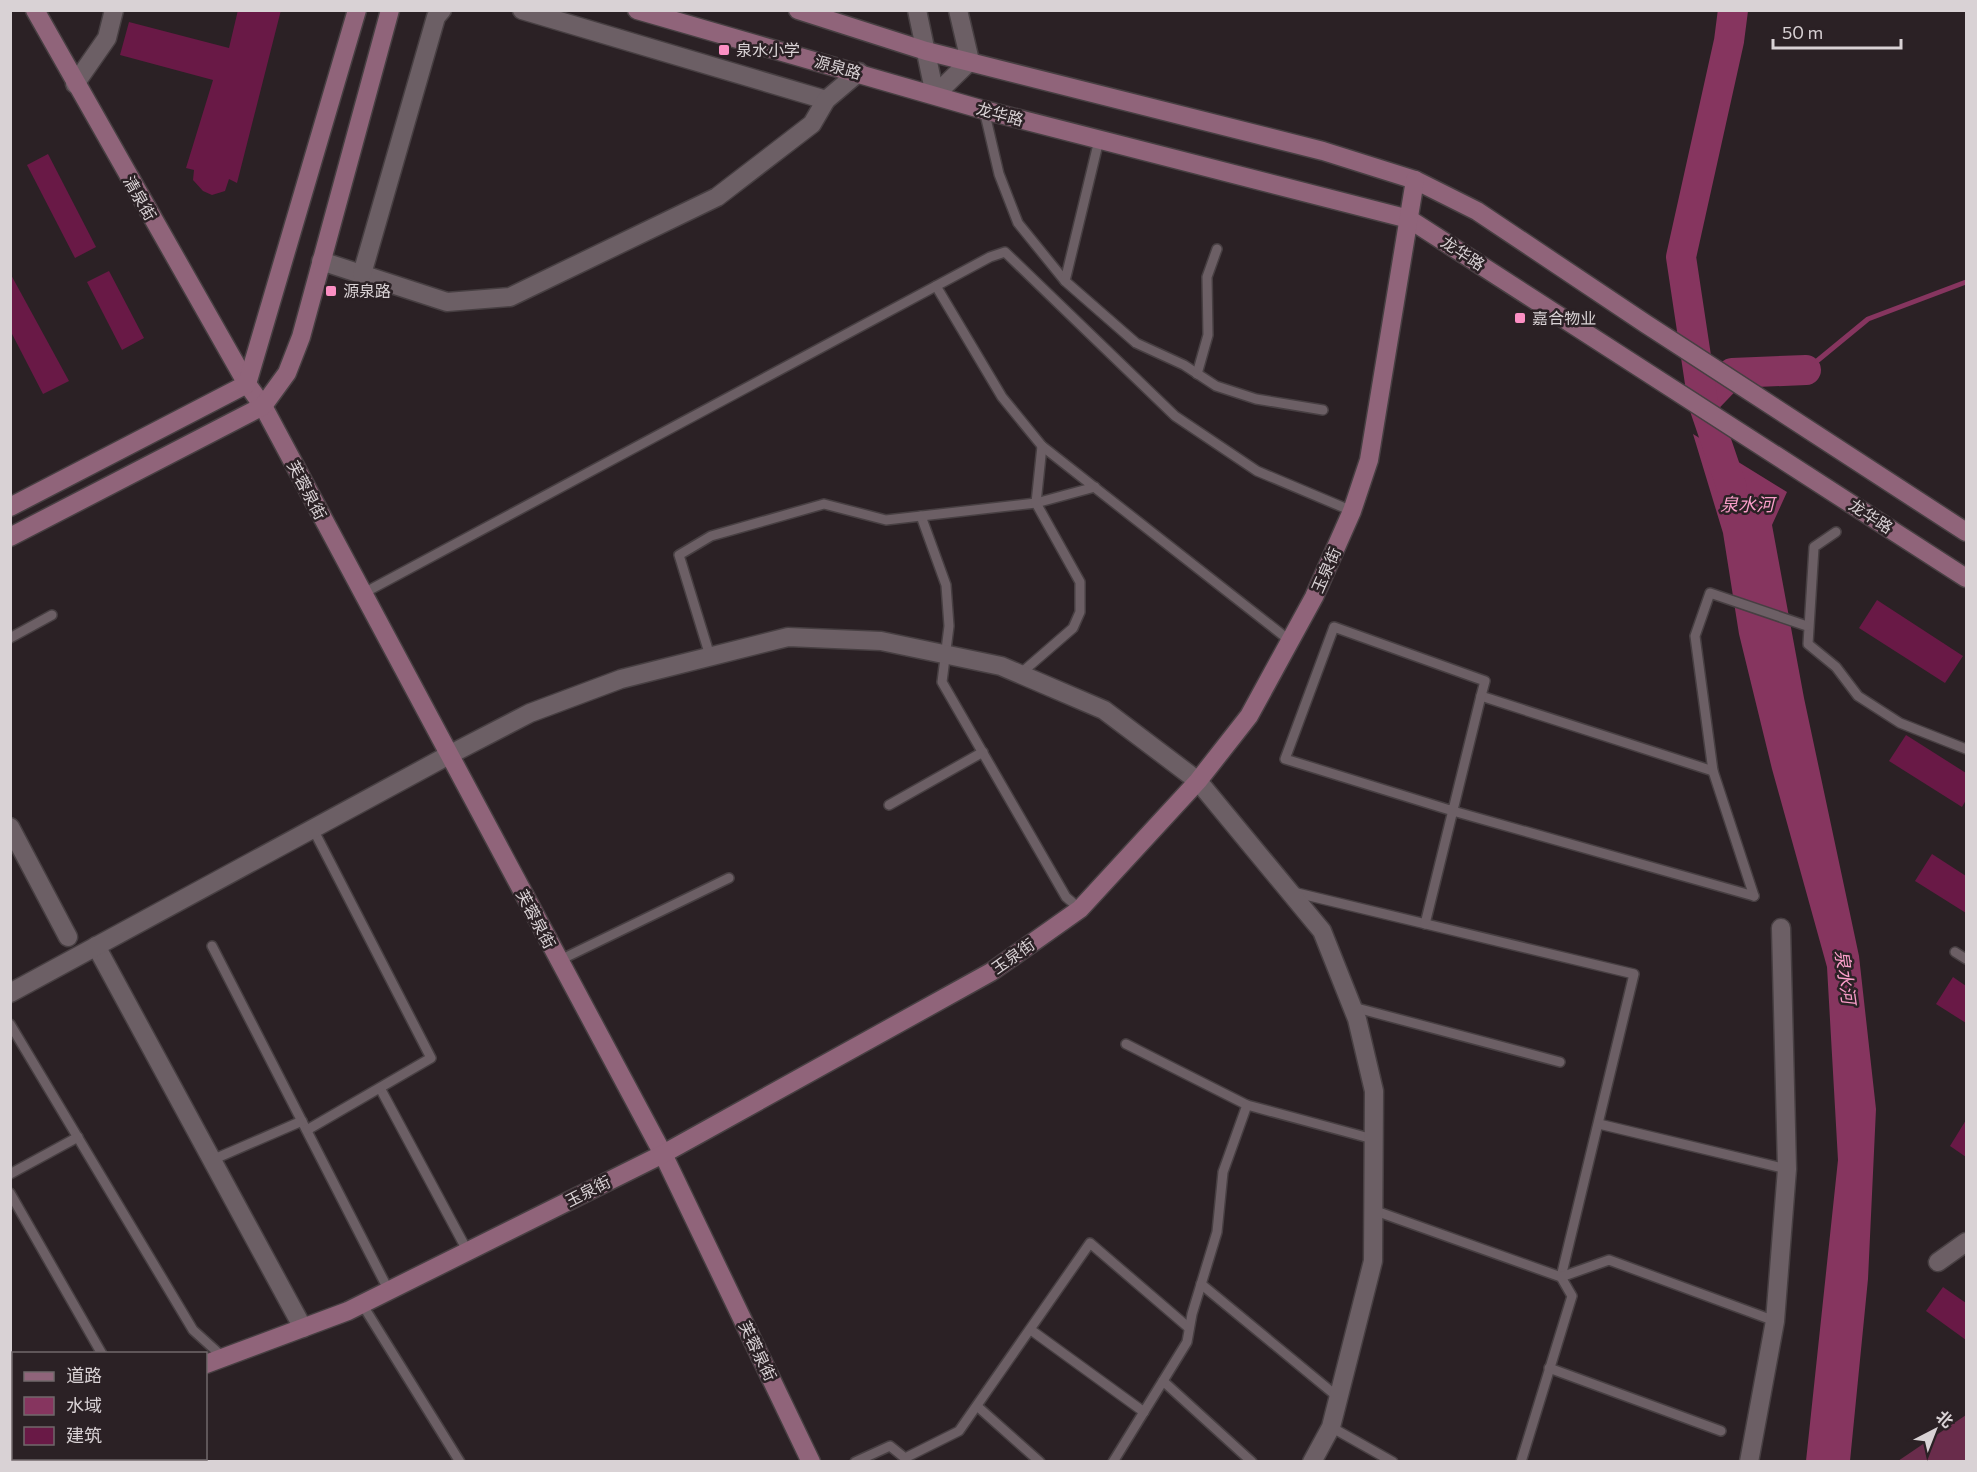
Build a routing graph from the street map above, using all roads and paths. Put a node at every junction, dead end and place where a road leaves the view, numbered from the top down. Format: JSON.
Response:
{"nodes":[{"id":1,"x":35,"y":10,"type":"edge"},
{"id":2,"x":114,"y":10,"type":"edge"},
{"id":3,"x":357,"y":10,"type":"edge"},
{"id":4,"x":390,"y":10,"type":"edge"},
{"id":5,"x":442,"y":10,"type":"edge"},
{"id":6,"x":522,"y":10,"type":"edge"},
{"id":7,"x":637,"y":10,"type":"edge"},
{"id":8,"x":798,"y":10,"type":"edge"},
{"id":9,"x":917,"y":10,"type":"edge"},
{"id":10,"x":958,"y":10,"type":"edge"},
{"id":11,"x":926,"y":51,"type":"junction"},
{"id":12,"x":969,"y":61,"type":"junction"},
{"id":13,"x":859,"y":72,"type":"junction"},
{"id":14,"x":75,"y":84,"type":"junction"},
{"id":15,"x":935,"y":95,"type":"junction"},
{"id":16,"x":826,"y":100,"type":"junction"},
{"id":17,"x":984,"y":110,"type":"junction"},
{"id":18,"x":1100,"y":140,"type":"junction"},
{"id":19,"x":1415,"y":180,"type":"junction"},
{"id":20,"x":1409,"y":219,"type":"junction"},
{"id":21,"x":1217,"y":249,"type":"dead end"},
{"id":22,"x":321,"y":261,"type":"junction"},
{"id":23,"x":362,"y":274,"type":"junction"},
{"id":24,"x":1065,"y":281,"type":"junction"},
{"id":25,"x":936,"y":286,"type":"junction"},
{"id":26,"x":1197,"y":374,"type":"junction"},
{"id":27,"x":247,"y":384,"type":"junction"},
{"id":28,"x":263,"y":406,"type":"junction"},
{"id":29,"x":1323,"y":410,"type":"dead end"},
{"id":30,"x":1042,"y":446,"type":"junction"},
{"id":31,"x":1095,"y":488,"type":"junction"},
{"id":32,"x":1036,"y":502,"type":"junction"},
{"id":33,"x":10,"y":507,"type":"edge"},
{"id":34,"x":1352,"y":511,"type":"junction"},
{"id":35,"x":921,"y":516,"type":"junction"},
{"id":36,"x":1836,"y":532,"type":"dead end"},
{"id":37,"x":1966,"y":532,"type":"edge"},
{"id":38,"x":10,"y":537,"type":"edge"},
{"id":39,"x":1966,"y":578,"type":"edge"},
{"id":40,"x":362,"y":594,"type":"junction"},
{"id":41,"x":52,"y":615,"type":"dead end"},
{"id":42,"x":1807,"y":626,"type":"junction"},
{"id":43,"x":10,"y":638,"type":"edge"},
{"id":44,"x":1289,"y":640,"type":"junction"},
{"id":45,"x":945,"y":654,"type":"junction"},
{"id":46,"x":710,"y":656,"type":"junction"},
{"id":47,"x":1020,"y":674,"type":"junction"},
{"id":48,"x":1481,"y":696,"type":"junction"},
{"id":49,"x":1966,"y":748,"type":"edge"},
{"id":50,"x":983,"y":752,"type":"junction"},
{"id":51,"x":447,"y":756,"type":"junction"},
{"id":52,"x":1713,"y":771,"type":"junction"},
{"id":53,"x":1198,"y":781,"type":"junction"},
{"id":54,"x":889,"y":805,"type":"dead end"},
{"id":55,"x":1453,"y":811,"type":"junction"},
{"id":56,"x":10,"y":827,"type":"edge"},
{"id":57,"x":313,"y":829,"type":"junction"},
{"id":58,"x":729,"y":878,"type":"dead end"},
{"id":59,"x":1290,"y":892,"type":"junction"},
{"id":60,"x":1080,"y":909,"type":"junction"},
{"id":61,"x":1425,"y":924,"type":"junction"},
{"id":62,"x":1781,"y":928,"type":"dead end"},
{"id":63,"x":68,"y":937,"type":"dead end"},
{"id":64,"x":96,"y":946,"type":"junction"},
{"id":65,"x":212,"y":946,"type":"dead end"},
{"id":66,"x":1955,"y":952,"type":"dead end"},
{"id":67,"x":1966,"y":959,"type":"edge"},
{"id":68,"x":558,"y":961,"type":"junction"},
{"id":69,"x":10,"y":993,"type":"edge"},
{"id":70,"x":1352,"y":1006,"type":"junction"},
{"id":71,"x":10,"y":1023,"type":"edge"},
{"id":72,"x":1126,"y":1044,"type":"dead end"},
{"id":73,"x":1560,"y":1062,"type":"dead end"},
{"id":74,"x":380,"y":1088,"type":"junction"},
{"id":75,"x":1247,"y":1105,"type":"junction"},
{"id":76,"x":1599,"y":1124,"type":"junction"},
{"id":77,"x":304,"y":1125,"type":"junction"},
{"id":78,"x":78,"y":1137,"type":"junction"},
{"id":79,"x":1373,"y":1139,"type":"junction"},
{"id":80,"x":663,"y":1154,"type":"junction"},
{"id":81,"x":212,"y":1160,"type":"junction"},
{"id":82,"x":1787,"y":1168,"type":"junction"},
{"id":83,"x":10,"y":1174,"type":"edge"},
{"id":84,"x":10,"y":1193,"type":"edge"},
{"id":85,"x":1373,"y":1210,"type":"junction"},
{"id":86,"x":1966,"y":1242,"type":"edge"},
{"id":87,"x":468,"y":1252,"type":"junction"},
{"id":88,"x":1938,"y":1262,"type":"dead end"},
{"id":89,"x":1561,"y":1277,"type":"junction"},
{"id":90,"x":1201,"y":1284,"type":"junction"},
{"id":91,"x":389,"y":1291,"type":"junction"},
{"id":92,"x":362,"y":1304,"type":"junction"},
{"id":93,"x":1775,"y":1321,"type":"junction"},
{"id":94,"x":303,"y":1328,"type":"junction"},
{"id":95,"x":1189,"y":1328,"type":"junction"},
{"id":96,"x":1031,"y":1330,"type":"junction"},
{"id":97,"x":101,"y":1352,"type":"edge"},
{"id":98,"x":224,"y":1358,"type":"junction"},
{"id":99,"x":207,"y":1364,"type":"edge"},
{"id":100,"x":1550,"y":1368,"type":"junction"},
{"id":101,"x":1163,"y":1381,"type":"junction"},
{"id":102,"x":1339,"y":1398,"type":"junction"},
{"id":103,"x":977,"y":1407,"type":"junction"},
{"id":104,"x":1144,"y":1412,"type":"junction"},
{"id":105,"x":1331,"y":1427,"type":"junction"},
{"id":106,"x":1721,"y":1431,"type":"dead end"},
{"id":107,"x":460,"y":1461,"type":"edge"},
{"id":108,"x":811,"y":1461,"type":"edge"},
{"id":109,"x":855,"y":1461,"type":"edge"},
{"id":110,"x":1040,"y":1461,"type":"edge"},
{"id":111,"x":1113,"y":1461,"type":"edge"},
{"id":112,"x":1252,"y":1461,"type":"edge"},
{"id":113,"x":1312,"y":1461,"type":"edge"},
{"id":114,"x":1393,"y":1461,"type":"edge"},
{"id":115,"x":1521,"y":1461,"type":"edge"},
{"id":116,"x":1749,"y":1461,"type":"edge"}],
"edges":[{"from":1,"to":14,"type":"street","name":"清泉街"},
{"from":2,"to":14,"type":"street"},
{"from":3,"to":27,"type":"street"},
{"from":4,"to":22,"type":"street"},
{"from":5,"to":23,"type":"street"},
{"from":6,"to":16,"type":"street"},
{"from":7,"to":13,"type":"street","name":"源泉路"},
{"from":8,"to":11,"type":"street"},
{"from":9,"to":11,"type":"street"},
{"from":10,"to":12,"type":"street"},
{"from":11,"to":12,"type":"street"},
{"from":11,"to":15,"type":"street"},
{"from":12,"to":15,"type":"street"},
{"from":12,"to":19,"type":"street"},
{"from":13,"to":15,"type":"street","name":"源泉路"},
{"from":13,"to":16,"type":"street"},
{"from":14,"to":27,"type":"street","name":"清泉街"},
{"from":15,"to":17,"type":"street","name":"龙华路"},
{"from":16,"to":23,"type":"street"},
{"from":17,"to":18,"type":"street","name":"龙华路"},
{"from":17,"to":24,"type":"lane"},
{"from":18,"to":20,"type":"street","name":"龙华路"},
{"from":18,"to":24,"type":"lane"},
{"from":19,"to":20,"type":"street","name":"玉泉街"},
{"from":19,"to":37,"type":"street"},
{"from":20,"to":34,"type":"street","name":"玉泉街"},
{"from":20,"to":39,"type":"street","name":"龙华路"},
{"from":21,"to":26,"type":"lane"},
{"from":22,"to":23,"type":"street"},
{"from":22,"to":28,"type":"street"},
{"from":24,"to":26,"type":"lane"},
{"from":25,"to":30,"type":"lane"},
{"from":25,"to":34,"type":"lane"},
{"from":25,"to":40,"type":"lane"},
{"from":26,"to":29,"type":"lane"},
{"from":27,"to":28,"type":"street","name":"芙蓉泉街"},
{"from":27,"to":33,"type":"street"},
{"from":28,"to":38,"type":"street"},
{"from":28,"to":40,"type":"street","name":"芙蓉泉街"},
{"from":30,"to":31,"type":"lane"},
{"from":30,"to":32,"type":"lane"},
{"from":31,"to":32,"type":"lane"},
{"from":31,"to":44,"type":"lane"},
{"from":32,"to":35,"type":"lane"},
{"from":32,"to":47,"type":"lane"},
{"from":34,"to":44,"type":"street","name":"玉泉街"},
{"from":35,"to":45,"type":"lane"},
{"from":35,"to":46,"type":"lane"},
{"from":36,"to":42,"type":"lane"},
{"from":40,"to":51,"type":"street","name":"芙蓉泉街"},
{"from":41,"to":43,"type":"lane"},
{"from":42,"to":49,"type":"lane"},
{"from":42,"to":52,"type":"lane"},
{"from":44,"to":53,"type":"street","name":"玉泉街"},
{"from":45,"to":46,"type":"street"},
{"from":45,"to":47,"type":"street"},
{"from":45,"to":50,"type":"lane"},
{"from":46,"to":51,"type":"street"},
{"from":47,"to":53,"type":"street"},
{"from":48,"to":52,"type":"lane"},
{"from":48,"to":55,"type":"lane"},
{"from":48,"to":55,"type":"lane"},
{"from":50,"to":54,"type":"lane"},
{"from":50,"to":60,"type":"lane"},
{"from":51,"to":57,"type":"street"},
{"from":51,"to":68,"type":"street","name":"芙蓉泉街"},
{"from":52,"to":55,"type":"lane"},
{"from":53,"to":59,"type":"street"},
{"from":53,"to":60,"type":"street","name":"玉泉街"},
{"from":55,"to":61,"type":"lane"},
{"from":56,"to":63,"type":"street"},
{"from":57,"to":64,"type":"street"},
{"from":57,"to":74,"type":"lane"},
{"from":58,"to":68,"type":"lane"},
{"from":59,"to":61,"type":"lane"},
{"from":59,"to":70,"type":"street"},
{"from":60,"to":80,"type":"street","name":"玉泉街"},
{"from":61,"to":76,"type":"lane"},
{"from":62,"to":82,"type":"street"},
{"from":64,"to":69,"type":"street"},
{"from":64,"to":81,"type":"street"},
{"from":65,"to":77,"type":"lane"},
{"from":66,"to":67,"type":"lane"},
{"from":68,"to":80,"type":"street","name":"芙蓉泉街"},
{"from":70,"to":73,"type":"lane"},
{"from":70,"to":79,"type":"street"},
{"from":71,"to":78,"type":"lane"},
{"from":72,"to":75,"type":"lane"},
{"from":74,"to":77,"type":"lane"},
{"from":74,"to":87,"type":"lane"},
{"from":75,"to":79,"type":"lane"},
{"from":75,"to":90,"type":"lane"},
{"from":76,"to":82,"type":"lane"},
{"from":76,"to":89,"type":"lane"},
{"from":77,"to":81,"type":"lane"},
{"from":77,"to":91,"type":"lane"},
{"from":78,"to":83,"type":"lane"},
{"from":78,"to":98,"type":"lane"},
{"from":79,"to":85,"type":"street"},
{"from":80,"to":87,"type":"street","name":"玉泉街"},
{"from":80,"to":108,"type":"street","name":"芙蓉泉街"},
{"from":81,"to":94,"type":"street"},
{"from":82,"to":93,"type":"street"},
{"from":84,"to":97,"type":"lane"},
{"from":85,"to":89,"type":"lane"},
{"from":85,"to":102,"type":"street"},
{"from":86,"to":88,"type":"street"},
{"from":87,"to":91,"type":"street","name":"玉泉街"},
{"from":89,"to":93,"type":"lane"},
{"from":89,"to":100,"type":"lane"},
{"from":90,"to":95,"type":"lane"},
{"from":90,"to":102,"type":"lane"},
{"from":91,"to":92,"type":"street","name":"玉泉街"},
{"from":92,"to":94,"type":"street","name":"玉泉街"},
{"from":92,"to":107,"type":"lane"},
{"from":93,"to":116,"type":"street"},
{"from":94,"to":98,"type":"street","name":"玉泉街"},
{"from":95,"to":96,"type":"lane"},
{"from":95,"to":101,"type":"lane"},
{"from":96,"to":103,"type":"lane"},
{"from":96,"to":104,"type":"lane"},
{"from":98,"to":99,"type":"street","name":"玉泉街"},
{"from":100,"to":106,"type":"lane"},
{"from":100,"to":115,"type":"lane"},
{"from":101,"to":104,"type":"lane"},
{"from":101,"to":112,"type":"lane"},
{"from":102,"to":105,"type":"street"},
{"from":103,"to":109,"type":"lane"},
{"from":103,"to":110,"type":"lane"},
{"from":104,"to":111,"type":"lane"},
{"from":105,"to":113,"type":"street"},
{"from":105,"to":114,"type":"lane"}]}
